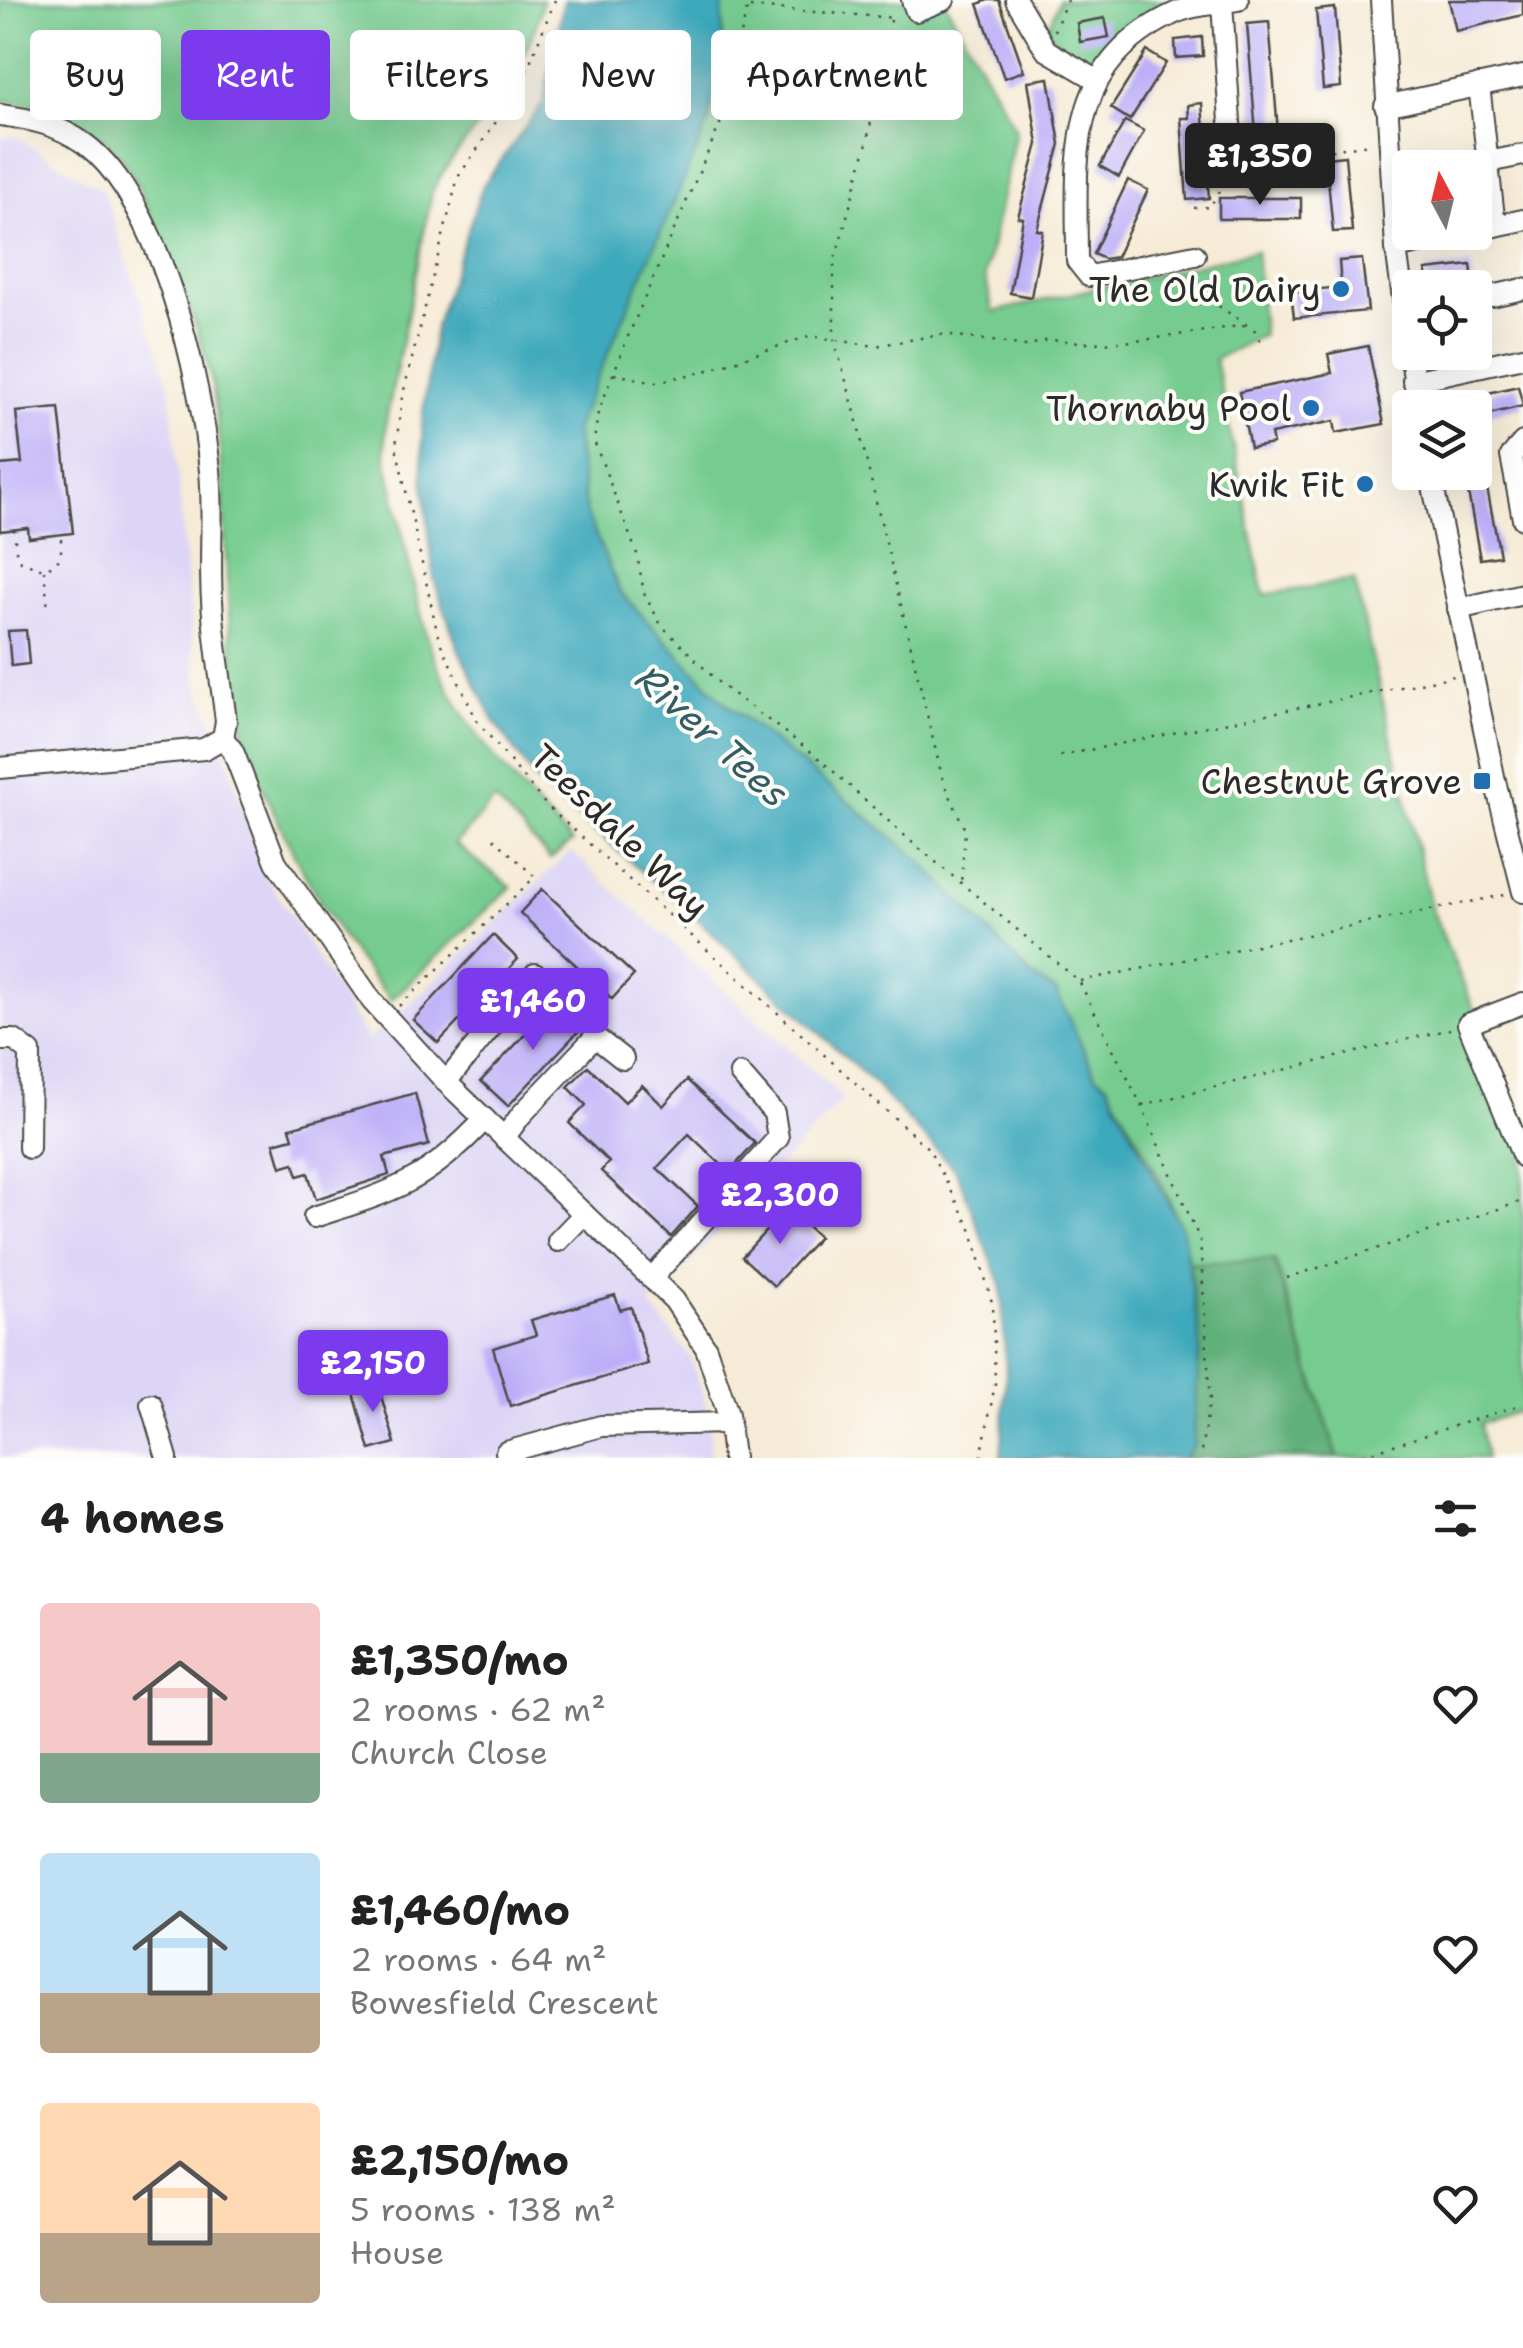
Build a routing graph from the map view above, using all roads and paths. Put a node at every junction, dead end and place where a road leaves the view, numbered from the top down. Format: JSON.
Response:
{"nodes":[{"id":1,"x":555,"y":0,"type":"edge"},
{"id":2,"x":749,"y":0,"type":"edge"},
{"id":3,"x":944,"y":0,"type":"edge"},
{"id":4,"x":1016,"y":0,"type":"edge"},
{"id":5,"x":1067,"y":0,"type":"edge"},
{"id":6,"x":1380,"y":0,"type":"edge"},
{"id":7,"x":1230,"y":1,"type":"edge"},
{"id":8,"x":914,"y":5,"type":"edge"},
{"id":9,"x":749,"y":6,"type":"junction"},
{"id":10,"x":891,"y":20,"type":"junction"},
{"id":11,"x":1046,"y":50,"type":"junction"},
{"id":12,"x":1523,"y":76,"type":"edge"},
{"id":13,"x":1097,"y":80,"type":"junction"},
{"id":14,"x":1479,"y":86,"type":"junction"},
{"id":15,"x":1386,"y":106,"type":"junction"},
{"id":16,"x":0,"y":115,"type":"edge"},
{"id":17,"x":1388,"y":142,"type":"junction"},
{"id":18,"x":1487,"y":150,"type":"edge"},
{"id":19,"x":1523,"y":155,"type":"edge"},
{"id":20,"x":1492,"y":161,"type":"edge"},
{"id":21,"x":1233,"y":167,"type":"junction"},
{"id":22,"x":1254,"y":168,"type":"joint"},
{"id":23,"x":1392,"y":195,"type":"edge"},
{"id":24,"x":1194,"y":208,"type":"dead end"},
{"id":25,"x":1523,"y":220,"type":"edge"},
{"id":26,"x":1492,"y":227,"type":"edge"},
{"id":27,"x":1396,"y":250,"type":"edge"},
{"id":28,"x":1195,"y":255,"type":"dead end"},
{"id":29,"x":1157,"y":262,"type":"junction"},
{"id":30,"x":1523,"y":289,"type":"edge"},
{"id":31,"x":1492,"y":296,"type":"dead end"},
{"id":32,"x":1246,"y":325,"type":"junction"},
{"id":33,"x":834,"y":339,"type":"junction"},
{"id":34,"x":1262,"y":346,"type":"dead end"},
{"id":35,"x":1523,"y":357,"type":"edge"},
{"id":36,"x":613,"y":374,"type":"junction"},
{"id":37,"x":1414,"y":381,"type":"junction"},
{"id":38,"x":1415,"y":390,"type":"edge"},
{"id":39,"x":1523,"y":442,"type":"edge"},
{"id":40,"x":1434,"y":490,"type":"edge"},
{"id":41,"x":1523,"y":519,"type":"edge"},
{"id":42,"x":14,"y":530,"type":"dead end"},
{"id":43,"x":61,"y":534,"type":"dead end"},
{"id":44,"x":44,"y":568,"type":"junction"},
{"id":45,"x":1523,"y":594,"type":"edge"},
{"id":46,"x":48,"y":608,"type":"dead end"},
{"id":47,"x":1458,"y":609,"type":"junction"},
{"id":48,"x":1472,"y":672,"type":"junction"},
{"id":49,"x":223,"y":738,"type":"junction"},
{"id":50,"x":1060,"y":756,"type":"dead end"},
{"id":51,"x":0,"y":768,"type":"edge"},
{"id":52,"x":1514,"y":825,"type":"edge"},
{"id":53,"x":489,"y":834,"type":"dead end"},
{"id":54,"x":961,"y":883,"type":"junction"},
{"id":55,"x":1523,"y":892,"type":"edge"},
{"id":56,"x":535,"y":974,"type":"dead end"},
{"id":57,"x":1079,"y":982,"type":"junction"},
{"id":58,"x":1523,"y":1003,"type":"edge"},
{"id":59,"x":387,"y":1017,"type":"junction"},
{"id":60,"x":1468,"y":1024,"type":"junction"},
{"id":61,"x":0,"y":1040,"type":"edge"},
{"id":62,"x":623,"y":1059,"type":"dead end"},
{"id":63,"x":740,"y":1074,"type":"dead end"},
{"id":64,"x":446,"y":1082,"type":"junction"},
{"id":65,"x":1141,"y":1106,"type":"junction"},
{"id":66,"x":485,"y":1119,"type":"junction"},
{"id":67,"x":504,"y":1138,"type":"junction"},
{"id":68,"x":28,"y":1148,"type":"dead end"},
{"id":69,"x":1523,"y":1157,"type":"edge"},
{"id":70,"x":1523,"y":1201,"type":"edge"},
{"id":71,"x":584,"y":1214,"type":"junction"},
{"id":72,"x":314,"y":1216,"type":"dead end"},
{"id":73,"x":558,"y":1241,"type":"dead end"},
{"id":74,"x":652,"y":1278,"type":"junction"},
{"id":75,"x":1287,"y":1278,"type":"dead end"},
{"id":76,"x":151,"y":1404,"type":"dead end"},
{"id":77,"x":1523,"y":1404,"type":"edge"},
{"id":78,"x":729,"y":1422,"type":"junction"},
{"id":79,"x":506,"y":1452,"type":"dead end"},
{"id":80,"x":167,"y":1458,"type":"edge"},
{"id":81,"x":733,"y":1458,"type":"edge"},
{"id":82,"x":981,"y":1458,"type":"edge"},
{"id":83,"x":1200,"y":1458,"type":"edge"},
{"id":84,"x":1354,"y":1458,"type":"edge"}],
"edges":[{"from":1,"to":82,"type":"path","name":"Teesdale Way"},
{"from":2,"to":9,"type":"path"},
{"from":3,"to":8,"type":"street"},
{"from":4,"to":11,"type":"street"},
{"from":5,"to":11,"type":"path"},
{"from":6,"to":15,"type":"street"},
{"from":7,"to":13,"type":"street"},
{"from":7,"to":21,"type":"street"},
{"from":8,"to":10,"type":"path"},
{"from":9,"to":10,"type":"path"},
{"from":9,"to":36,"type":"path"},
{"from":10,"to":33,"type":"path"},
{"from":11,"to":13,"type":"street"},
{"from":12,"to":14,"type":"street"},
{"from":13,"to":29,"type":"street"},
{"from":14,"to":15,"type":"street"},
{"from":14,"to":18,"type":"street"},
{"from":15,"to":17,"type":"street"},
{"from":16,"to":49,"type":"street"},
{"from":17,"to":22,"type":"path"},
{"from":17,"to":23,"type":"street"},
{"from":19,"to":20,"type":"street"},
{"from":21,"to":22,"type":"street"},
{"from":21,"to":24,"type":"path"},
{"from":25,"to":26,"type":"street"},
{"from":27,"to":37,"type":"street"},
{"from":28,"to":29,"type":"street"},
{"from":29,"to":32,"type":"path"},
{"from":30,"to":31,"type":"street"},
{"from":32,"to":33,"type":"path"},
{"from":32,"to":34,"type":"path"},
{"from":33,"to":36,"type":"path"},
{"from":33,"to":54,"type":"path"},
{"from":35,"to":37,"type":"street"},
{"from":36,"to":54,"type":"path"},
{"from":37,"to":38,"type":"street"},
{"from":39,"to":41,"type":"street"},
{"from":40,"to":47,"type":"street"},
{"from":42,"to":44,"type":"path"},
{"from":43,"to":44,"type":"path"},
{"from":44,"to":46,"type":"path"},
{"from":45,"to":47,"type":"street"},
{"from":47,"to":48,"type":"street"},
{"from":48,"to":50,"type":"path"},
{"from":48,"to":52,"type":"street"},
{"from":49,"to":51,"type":"street"},
{"from":49,"to":59,"type":"street"},
{"from":52,"to":55,"type":"street"},
{"from":53,"to":59,"type":"path"},
{"from":54,"to":57,"type":"path"},
{"from":55,"to":57,"type":"path"},
{"from":56,"to":64,"type":"street"},
{"from":57,"to":65,"type":"path"},
{"from":58,"to":60,"type":"street"},
{"from":59,"to":64,"type":"street"},
{"from":60,"to":65,"type":"path"},
{"from":60,"to":69,"type":"street"},
{"from":61,"to":68,"type":"street"},
{"from":62,"to":67,"type":"street"},
{"from":63,"to":74,"type":"street"},
{"from":64,"to":66,"type":"street"},
{"from":65,"to":83,"type":"path"},
{"from":66,"to":67,"type":"street"},
{"from":66,"to":72,"type":"street"},
{"from":67,"to":71,"type":"street"},
{"from":70,"to":75,"type":"path"},
{"from":71,"to":73,"type":"street"},
{"from":71,"to":74,"type":"street"},
{"from":74,"to":78,"type":"street"},
{"from":76,"to":80,"type":"street"},
{"from":77,"to":84,"type":"path"},
{"from":78,"to":79,"type":"street"},
{"from":78,"to":81,"type":"street"}]}
